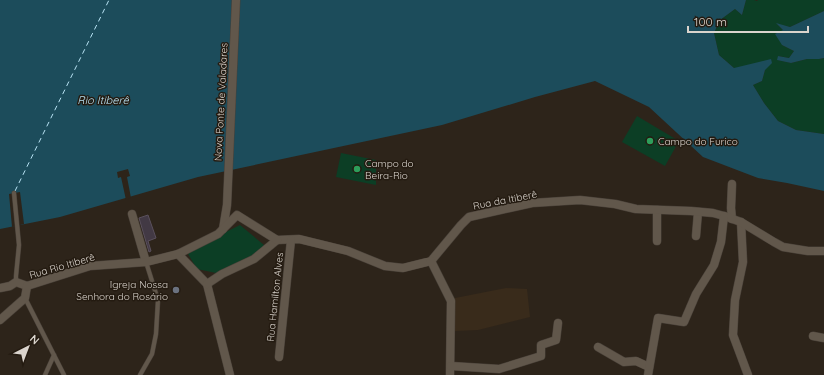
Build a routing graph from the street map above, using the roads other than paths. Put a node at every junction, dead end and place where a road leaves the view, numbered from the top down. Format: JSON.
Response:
{"nodes":[{"id":1,"x":236,"y":0,"type":"edge"},
{"id":2,"x":732,"y":184,"type":"dead end"},
{"id":3,"x":14,"y":193,"type":"dead end"},
{"id":4,"x":657,"y":210,"type":"junction"},
{"id":5,"x":698,"y":212,"type":"junction"},
{"id":6,"x":132,"y":214,"type":"dead end"},
{"id":7,"x":724,"y":216,"type":"junction"},
{"id":8,"x":732,"y":219,"type":"junction"},
{"id":9,"x":741,"y":222,"type":"junction"},
{"id":10,"x":223,"y":230,"type":"junction"},
{"id":11,"x":696,"y":236,"type":"dead end"},
{"id":12,"x":277,"y":240,"type":"junction"},
{"id":13,"x":291,"y":240,"type":"junction"},
{"id":14,"x":657,"y":241,"type":"dead end"},
{"id":15,"x":824,"y":251,"type":"edge"},
{"id":16,"x":178,"y":254,"type":"junction"},
{"id":17,"x":431,"y":261,"type":"junction"},
{"id":18,"x":146,"y":262,"type":"junction"},
{"id":19,"x":16,"y":282,"type":"junction"},
{"id":20,"x":208,"y":284,"type":"junction"},
{"id":21,"x":27,"y":286,"type":"junction"},
{"id":22,"x":0,"y":288,"type":"edge"},
{"id":23,"x":25,"y":298,"type":"junction"},
{"id":24,"x":0,"y":320,"type":"edge"},
{"id":25,"x":558,"y":323,"type":"dead end"},
{"id":26,"x":813,"y":336,"type":"dead end"},
{"id":27,"x":824,"y":338,"type":"edge"},
{"id":28,"x":598,"y":347,"type":"dead end"},
{"id":29,"x":54,"y":355,"type":"junction"},
{"id":30,"x":279,"y":357,"type":"dead end"},
{"id":31,"x":451,"y":366,"type":"junction"},
{"id":32,"x":648,"y":371,"type":"edge"},
{"id":33,"x":45,"y":375,"type":"edge"},
{"id":34,"x":64,"y":375,"type":"edge"},
{"id":35,"x":140,"y":375,"type":"edge"},
{"id":36,"x":230,"y":375,"type":"edge"},
{"id":37,"x":450,"y":375,"type":"edge"},
{"id":38,"x":748,"y":375,"type":"edge"}],
"edges":[{"from":1,"to":10,"type":"street","name":"Nova Ponte de Valadares"},
{"from":2,"to":8,"type":"street"},
{"from":3,"to":19,"type":"lane"},
{"from":4,"to":5,"type":"street","name":"Rua da Itiberê"},
{"from":4,"to":14,"type":"street"},
{"from":4,"to":17,"type":"street","name":"Rua da Itiberê"},
{"from":5,"to":7,"type":"street","name":"Rua da Itiberê"},
{"from":5,"to":11,"type":"street"},
{"from":6,"to":18,"type":"street"},
{"from":7,"to":8,"type":"street","name":"Rua da Itiberê"},
{"from":7,"to":32,"type":"street"},
{"from":8,"to":9,"type":"street","name":"Rua da Itiberê"},
{"from":9,"to":15,"type":"street","name":"Rua da Itiberê"},
{"from":9,"to":38,"type":"street"},
{"from":10,"to":12,"type":"street","name":"Rua Rio Itiberê"},
{"from":10,"to":16,"type":"street","name":"Rua Rio Itiberê"},
{"from":12,"to":13,"type":"street"},
{"from":12,"to":20,"type":"street"},
{"from":13,"to":17,"type":"street"},
{"from":13,"to":30,"type":"street","name":"Rua Hamilton Alves"},
{"from":16,"to":18,"type":"street","name":"Rua Rio Itiberê"},
{"from":16,"to":20,"type":"street"},
{"from":17,"to":31,"type":"street"},
{"from":18,"to":21,"type":"street","name":"Rua Rio Itiberê"},
{"from":18,"to":35,"type":"lane"},
{"from":19,"to":21,"type":"street","name":"Rua Rio Itiberê"},
{"from":19,"to":22,"type":"street","name":"Rua Rio Itiberê"},
{"from":20,"to":36,"type":"street"},
{"from":21,"to":23,"type":"street"},
{"from":23,"to":24,"type":"street"},
{"from":23,"to":29,"type":"lane"},
{"from":25,"to":31,"type":"street"},
{"from":26,"to":27,"type":"street"},
{"from":28,"to":32,"type":"street"},
{"from":29,"to":33,"type":"lane"},
{"from":29,"to":34,"type":"lane"},
{"from":31,"to":37,"type":"street"}]}
